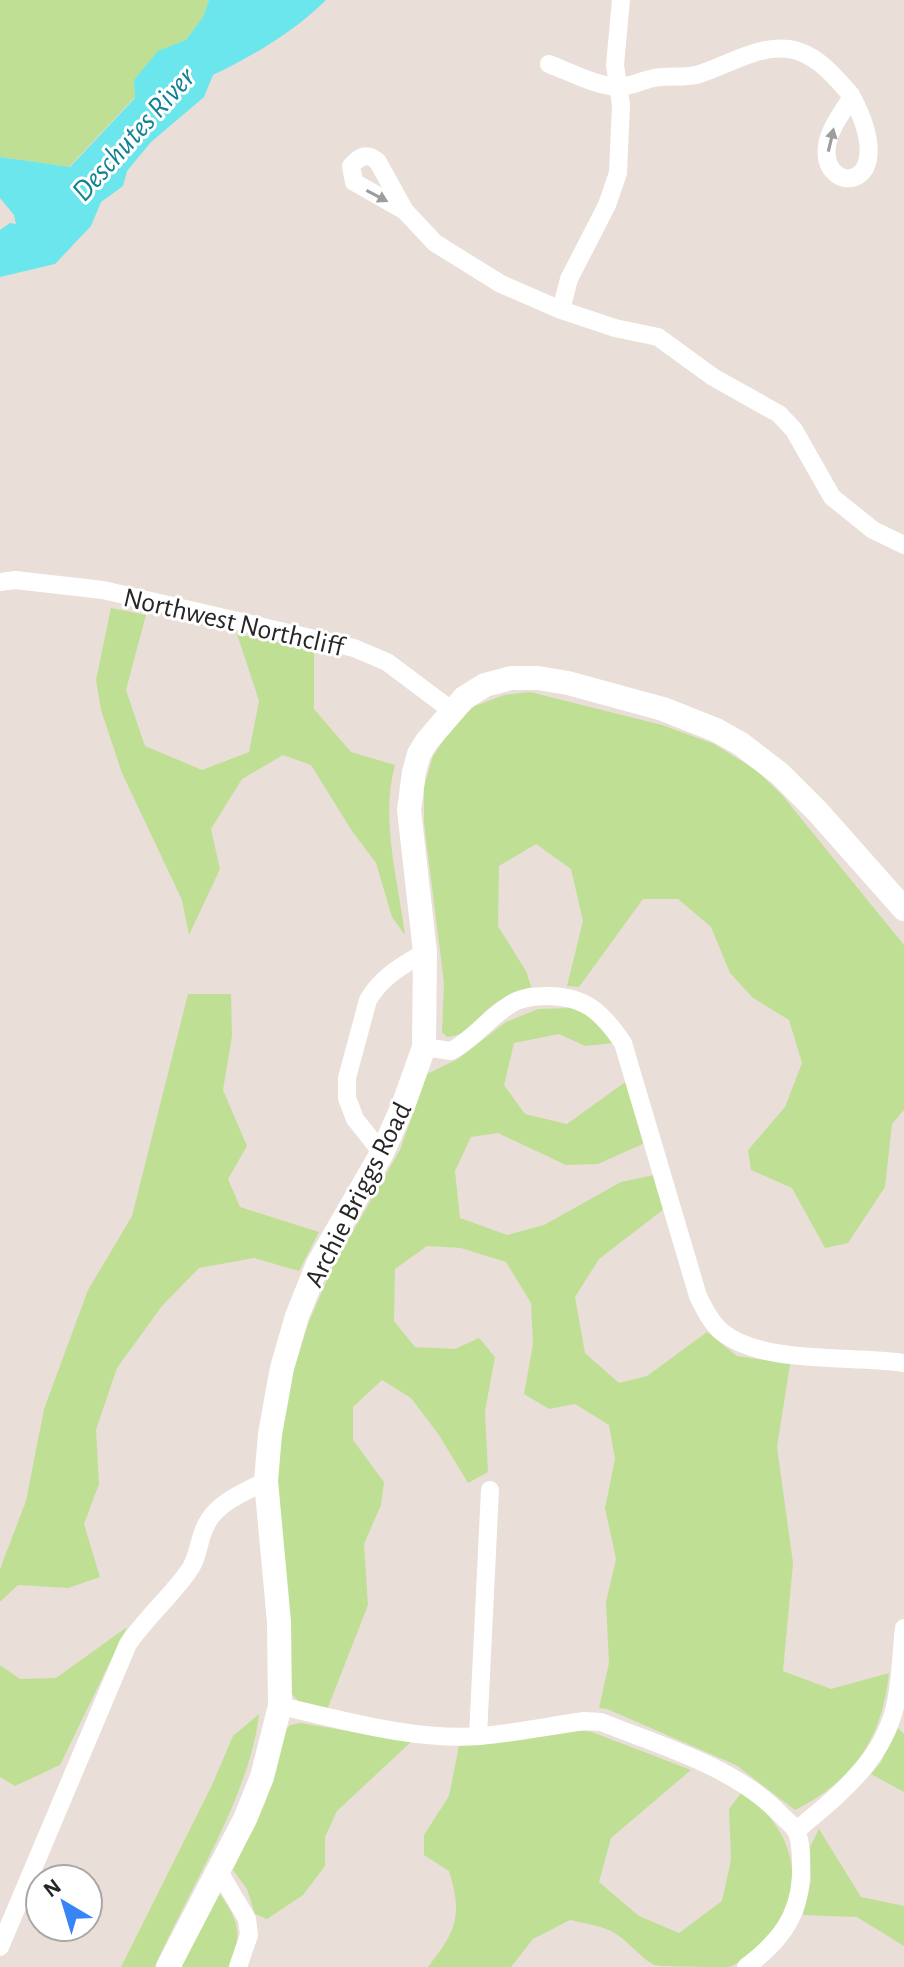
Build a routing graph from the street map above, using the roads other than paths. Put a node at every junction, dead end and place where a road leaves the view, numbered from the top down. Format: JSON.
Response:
{"nodes":[{"id":1,"x":621,"y":0,"type":"edge"},
{"id":2,"x":549,"y":64,"type":"dead end"},
{"id":3,"x":619,"y":87,"type":"junction"},
{"id":4,"x":852,"y":97,"type":"dead end"},
{"id":5,"x":405,"y":211,"type":"dead end"},
{"id":6,"x":561,"y":310,"type":"junction"},
{"id":7,"x":904,"y":545,"type":"edge"},
{"id":8,"x":0,"y":582,"type":"edge"},
{"id":9,"x":451,"y":710,"type":"junction"},
{"id":10,"x":904,"y":909,"type":"edge"},
{"id":11,"x":425,"y":952,"type":"junction"},
{"id":12,"x":424,"y":1047,"type":"junction"},
{"id":13,"x":382,"y":1153,"type":"junction"},
{"id":14,"x":904,"y":1363,"type":"edge"},
{"id":15,"x":266,"y":1481,"type":"junction"},
{"id":16,"x":490,"y":1490,"type":"dead end"},
{"id":17,"x":904,"y":1628,"type":"edge"},
{"id":18,"x":903,"y":1652,"type":"edge"},
{"id":19,"x":280,"y":1706,"type":"junction"},
{"id":20,"x":478,"y":1736,"type":"junction"},
{"id":21,"x":796,"y":1831,"type":"junction"},
{"id":22,"x":218,"y":1870,"type":"junction"},
{"id":23,"x":0,"y":1947,"type":"edge"},
{"id":24,"x":168,"y":1967,"type":"edge"},
{"id":25,"x":238,"y":1967,"type":"edge"},
{"id":26,"x":746,"y":1967,"type":"edge"}],
"edges":[{"from":1,"to":3,"type":"street"},
{"from":2,"to":3,"type":"street"},
{"from":3,"to":4,"type":"street"},
{"from":3,"to":6,"type":"street"},
{"from":5,"to":6,"type":"street"},
{"from":6,"to":7,"type":"street"},
{"from":8,"to":9,"type":"street","name":"Northwest Northcliff"},
{"from":9,"to":10,"type":"street","name":"Archie Briggs Road"},
{"from":9,"to":11,"type":"street","name":"Archie Briggs Road"},
{"from":11,"to":12,"type":"street","name":"Archie Briggs Road"},
{"from":11,"to":13,"type":"street"},
{"from":12,"to":13,"type":"street","name":"Archie Briggs Road"},
{"from":12,"to":14,"type":"street"},
{"from":13,"to":15,"type":"street","name":"Archie Briggs Road"},
{"from":15,"to":19,"type":"street","name":"Archie Briggs Road"},
{"from":15,"to":23,"type":"street"},
{"from":16,"to":20,"type":"street"},
{"from":17,"to":18,"type":"street"},
{"from":18,"to":21,"type":"street"},
{"from":19,"to":20,"type":"street"},
{"from":19,"to":22,"type":"street","name":"Archie Briggs Road"},
{"from":20,"to":21,"type":"street"},
{"from":21,"to":26,"type":"street"},
{"from":22,"to":24,"type":"street","name":"Archie Briggs Road"},
{"from":22,"to":25,"type":"street"}]}
